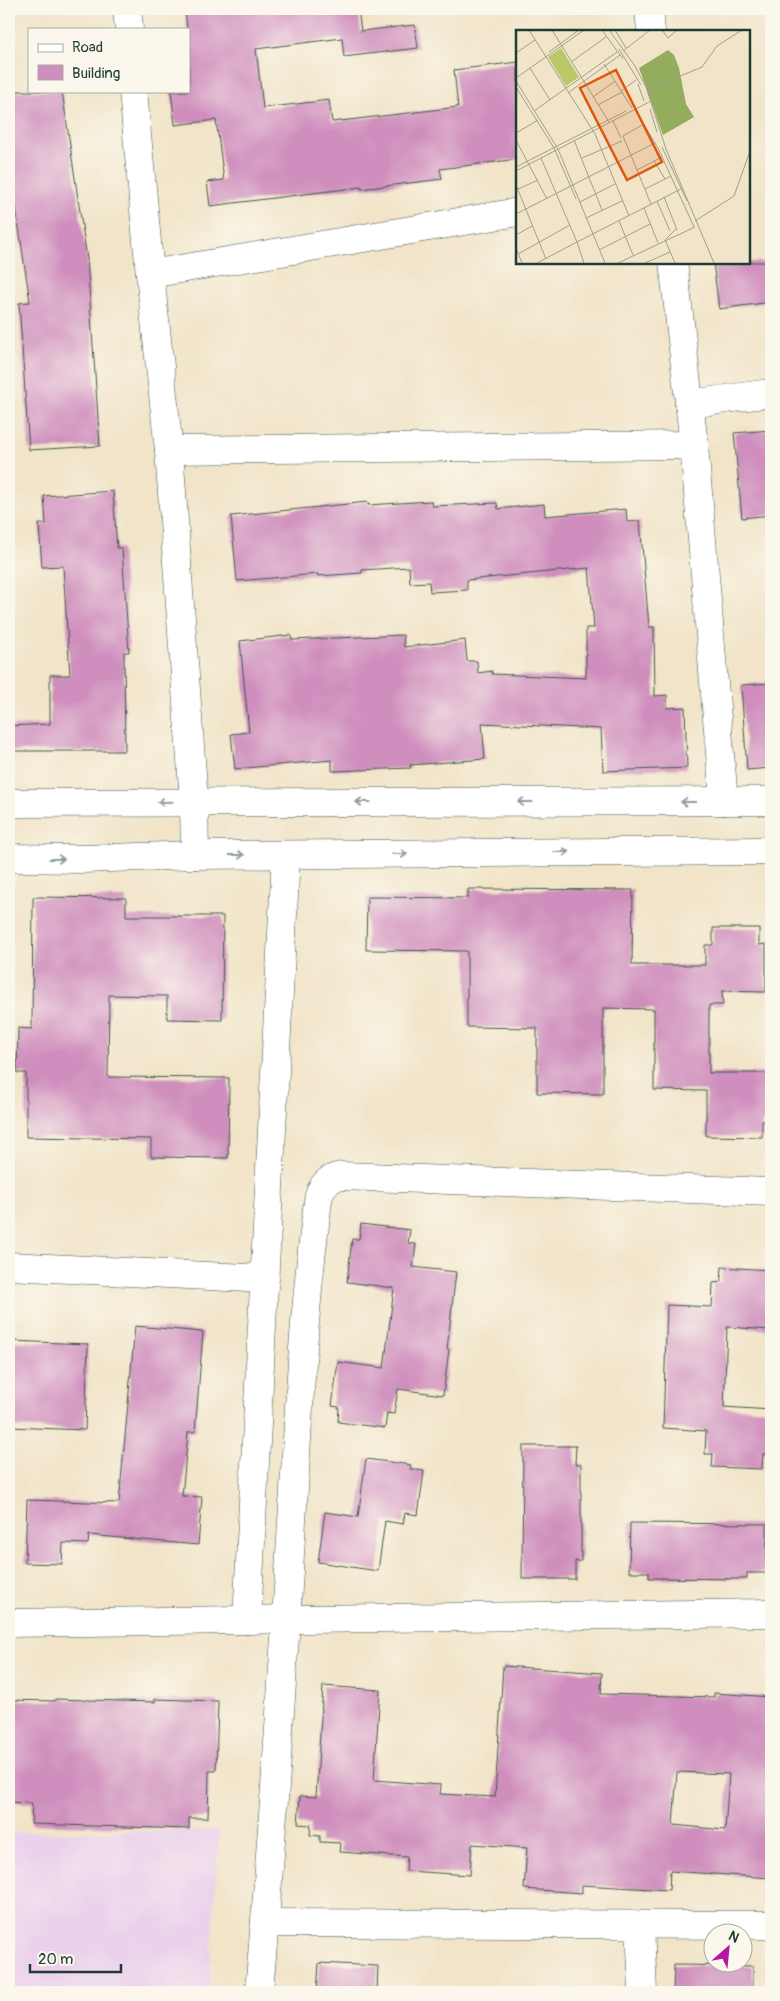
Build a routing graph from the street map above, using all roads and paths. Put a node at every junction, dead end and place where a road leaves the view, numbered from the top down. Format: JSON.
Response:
{"nodes":[{"id":1,"x":127,"y":9,"type":"edge"},
{"id":2,"x":649,"y":9,"type":"edge"},
{"id":3,"x":128,"y":28,"type":"edge"},
{"id":4,"x":651,"y":30,"type":"edge"},
{"id":5,"x":134,"y":92,"type":"edge"},
{"id":6,"x":516,"y":212,"type":"edge"},
{"id":7,"x":673,"y":264,"type":"edge"},
{"id":8,"x":150,"y":274,"type":"junction"},
{"id":9,"x":771,"y":393,"type":"edge"},
{"id":10,"x":689,"y":404,"type":"junction"},
{"id":11,"x":694,"y":445,"type":"junction"},
{"id":12,"x":169,"y":450,"type":"junction"},
{"id":13,"x":771,"y":801,"type":"edge"},
{"id":14,"x":194,"y":802,"type":"junction"},
{"id":15,"x":724,"y":802,"type":"junction"},
{"id":16,"x":9,"y":803,"type":"edge"},
{"id":17,"x":771,"y":851,"type":"edge"},
{"id":18,"x":286,"y":854,"type":"junction"},
{"id":19,"x":195,"y":855,"type":"junction"},
{"id":20,"x":9,"y":858,"type":"edge"},
{"id":21,"x":771,"y":1192,"type":"edge"},
{"id":22,"x":9,"y":1266,"type":"edge"},
{"id":23,"x":265,"y":1279,"type":"junction"},
{"id":24,"x":771,"y":1614,"type":"edge"},
{"id":25,"x":247,"y":1620,"type":"junction"},
{"id":26,"x":286,"y":1620,"type":"junction"},
{"id":27,"x":9,"y":1623,"type":"edge"},
{"id":28,"x":265,"y":1923,"type":"junction"},
{"id":29,"x":640,"y":1925,"type":"junction"},
{"id":30,"x":771,"y":1925,"type":"edge"},
{"id":31,"x":259,"y":1992,"type":"edge"},
{"id":32,"x":644,"y":1992,"type":"edge"}],
"edges":[{"from":1,"to":3,"type":"street"},
{"from":2,"to":4,"type":"street"},
{"from":5,"to":8,"type":"street"},
{"from":6,"to":8,"type":"street"},
{"from":7,"to":10,"type":"street"},
{"from":8,"to":12,"type":"street"},
{"from":9,"to":10,"type":"street"},
{"from":10,"to":11,"type":"street"},
{"from":11,"to":12,"type":"street"},
{"from":11,"to":15,"type":"street"},
{"from":12,"to":14,"type":"street"},
{"from":13,"to":15,"type":"street"},
{"from":15,"to":14,"type":"street","one_way":true},
{"from":14,"to":16,"type":"street","one_way":true},
{"from":14,"to":19,"type":"street"},
{"from":18,"to":17,"type":"street","one_way":true},
{"from":19,"to":18,"type":"street","one_way":true},
{"from":18,"to":23,"type":"street"},
{"from":20,"to":19,"type":"street","one_way":true},
{"from":21,"to":26,"type":"street"},
{"from":22,"to":23,"type":"street"},
{"from":23,"to":25,"type":"street"},
{"from":24,"to":26,"type":"street"},
{"from":25,"to":26,"type":"street"},
{"from":25,"to":27,"type":"street"},
{"from":26,"to":28,"type":"street"},
{"from":28,"to":29,"type":"street"},
{"from":28,"to":31,"type":"street"},
{"from":29,"to":30,"type":"street"},
{"from":29,"to":32,"type":"street"}]}
